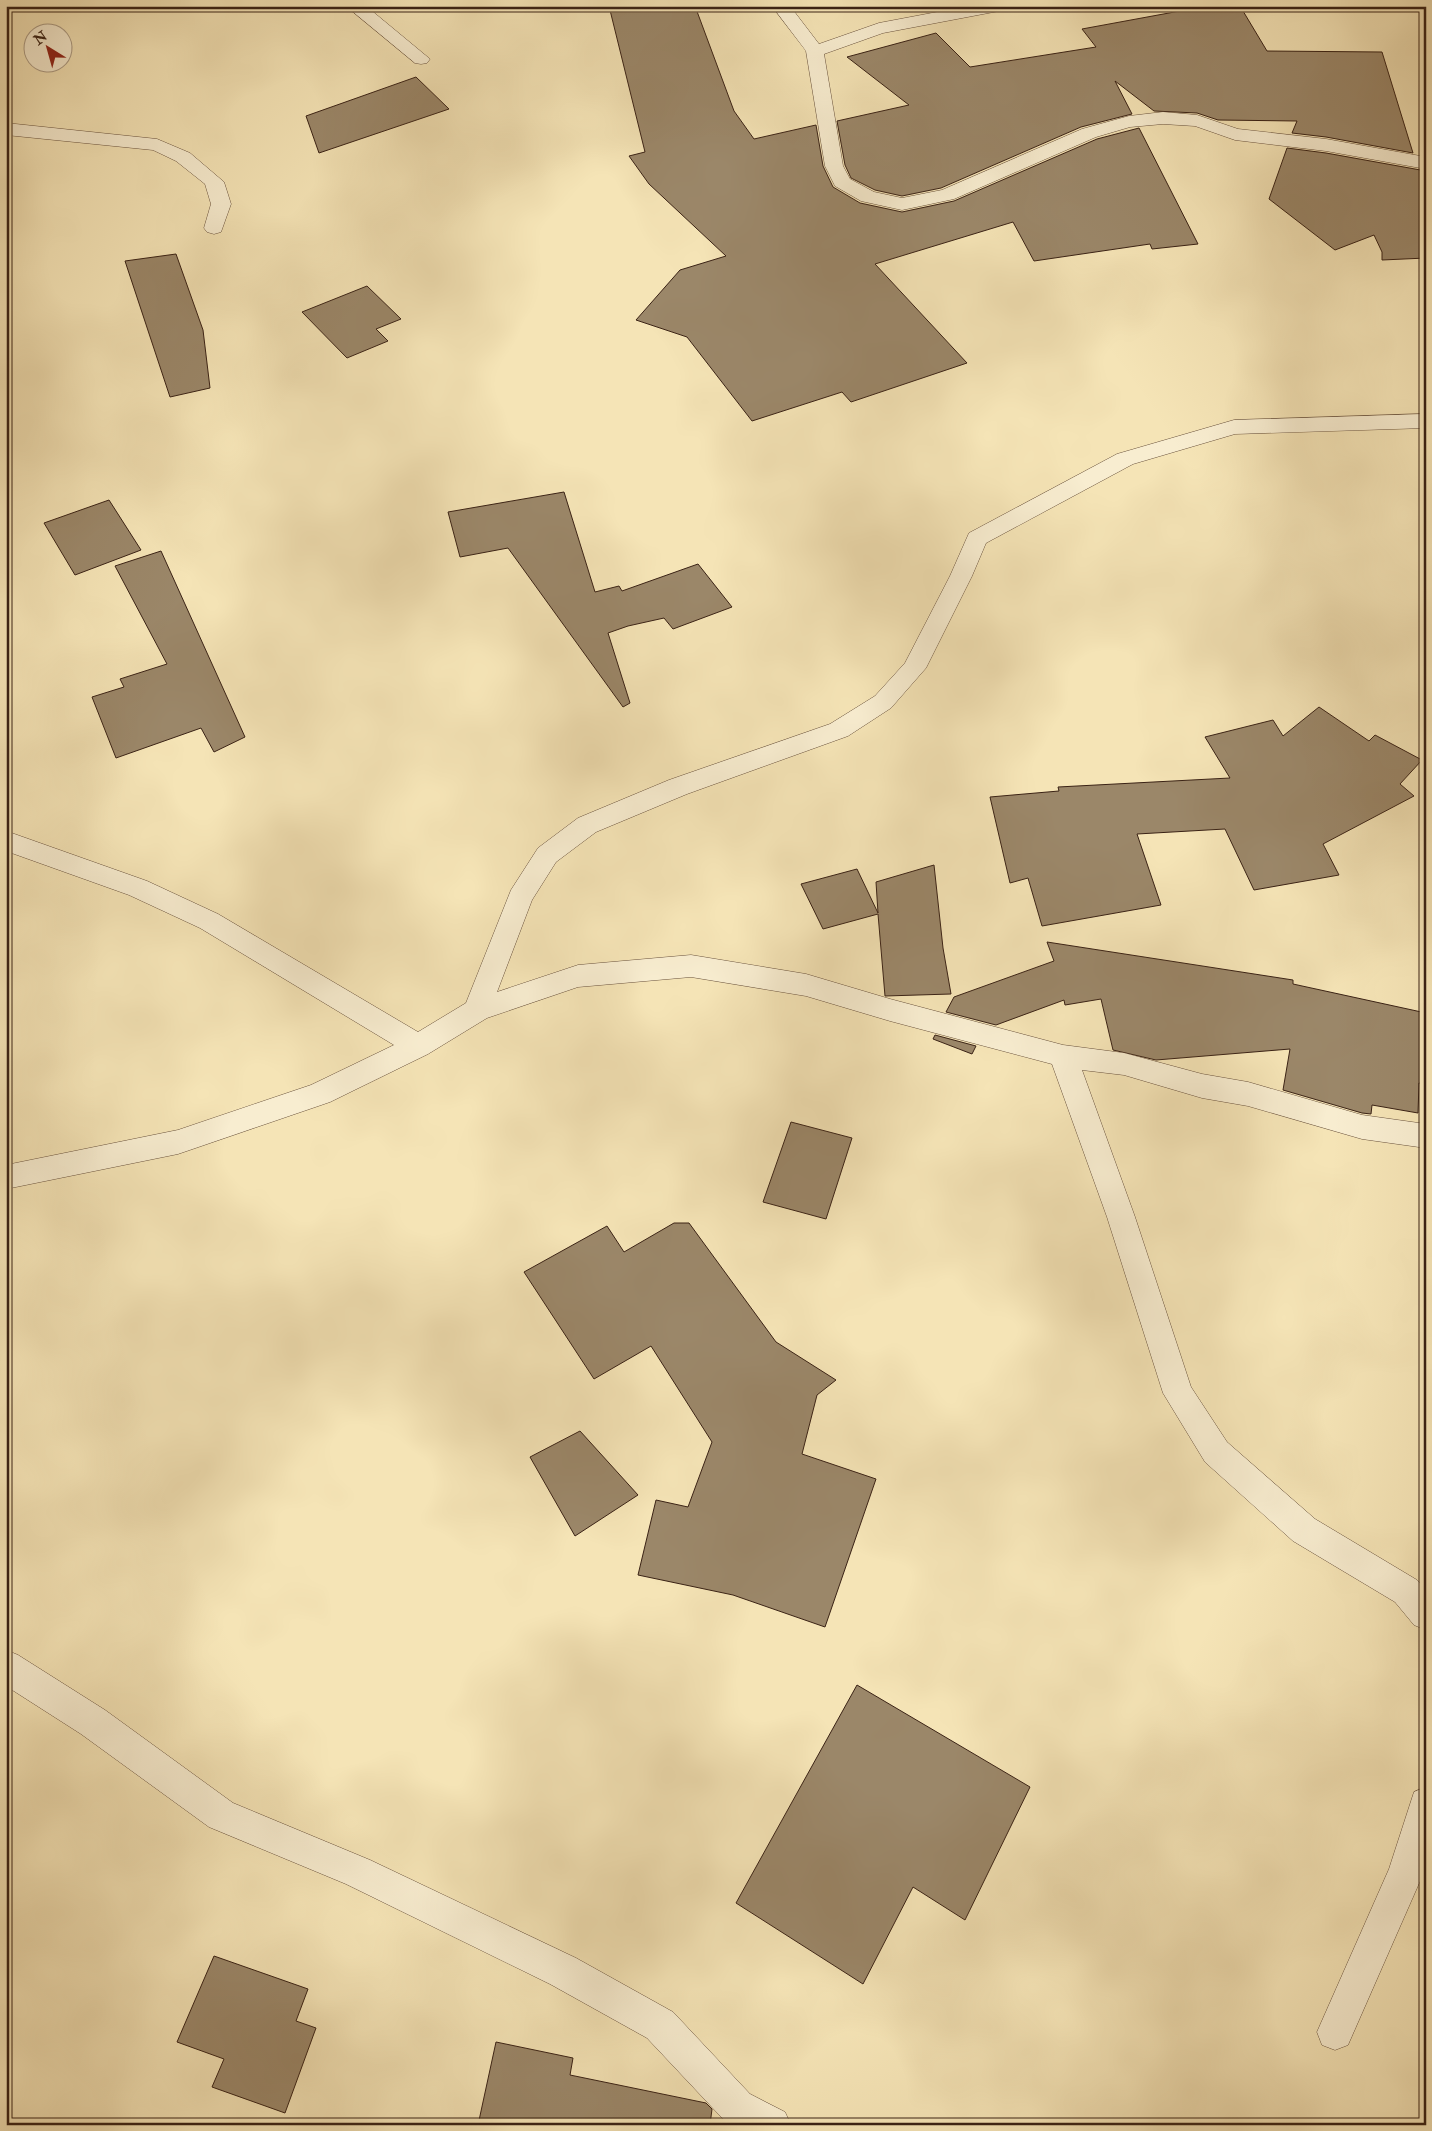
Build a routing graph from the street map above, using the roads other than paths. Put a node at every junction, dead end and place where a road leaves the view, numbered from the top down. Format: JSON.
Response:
{"nodes":[{"id":1,"x":355,"y":6,"type":"edge"},
{"id":2,"x":780,"y":6,"type":"edge"},
{"id":3,"x":999,"y":6,"type":"edge"},
{"id":4,"x":815,"y":51,"type":"junction"},
{"id":5,"x":421,"y":59,"type":"dead end"},
{"id":6,"x":6,"y":129,"type":"edge"},
{"id":7,"x":1426,"y":163,"type":"edge"},
{"id":8,"x":214,"y":228,"type":"dead end"},
{"id":9,"x":1426,"y":421,"type":"edge"},
{"id":10,"x":6,"y":841,"type":"edge"},
{"id":11,"x":476,"y":1010,"type":"junction"},
{"id":12,"x":418,"y":1046,"type":"junction"},
{"id":13,"x":1063,"y":1056,"type":"junction"},
{"id":14,"x":1426,"y":1136,"type":"edge"},
{"id":15,"x":6,"y":1177,"type":"edge"},
{"id":16,"x":1426,"y":1614,"type":"edge"},
{"id":17,"x":6,"y":1667,"type":"edge"},
{"id":18,"x":1426,"y":1804,"type":"edge"},
{"id":19,"x":1335,"y":2032,"type":"dead end"},
{"id":20,"x":772,"y":2125,"type":"edge"}],
"edges":[{"from":1,"to":5,"type":"street"},
{"from":2,"to":4,"type":"street"},
{"from":3,"to":4,"type":"street"},
{"from":4,"to":7,"type":"street"},
{"from":6,"to":8,"type":"street"},
{"from":9,"to":11,"type":"street"},
{"from":10,"to":12,"type":"street"},
{"from":11,"to":12,"type":"street"},
{"from":11,"to":13,"type":"street"},
{"from":12,"to":15,"type":"street"},
{"from":13,"to":14,"type":"street"},
{"from":13,"to":16,"type":"street"},
{"from":17,"to":20,"type":"street"},
{"from":18,"to":19,"type":"street"}]}
